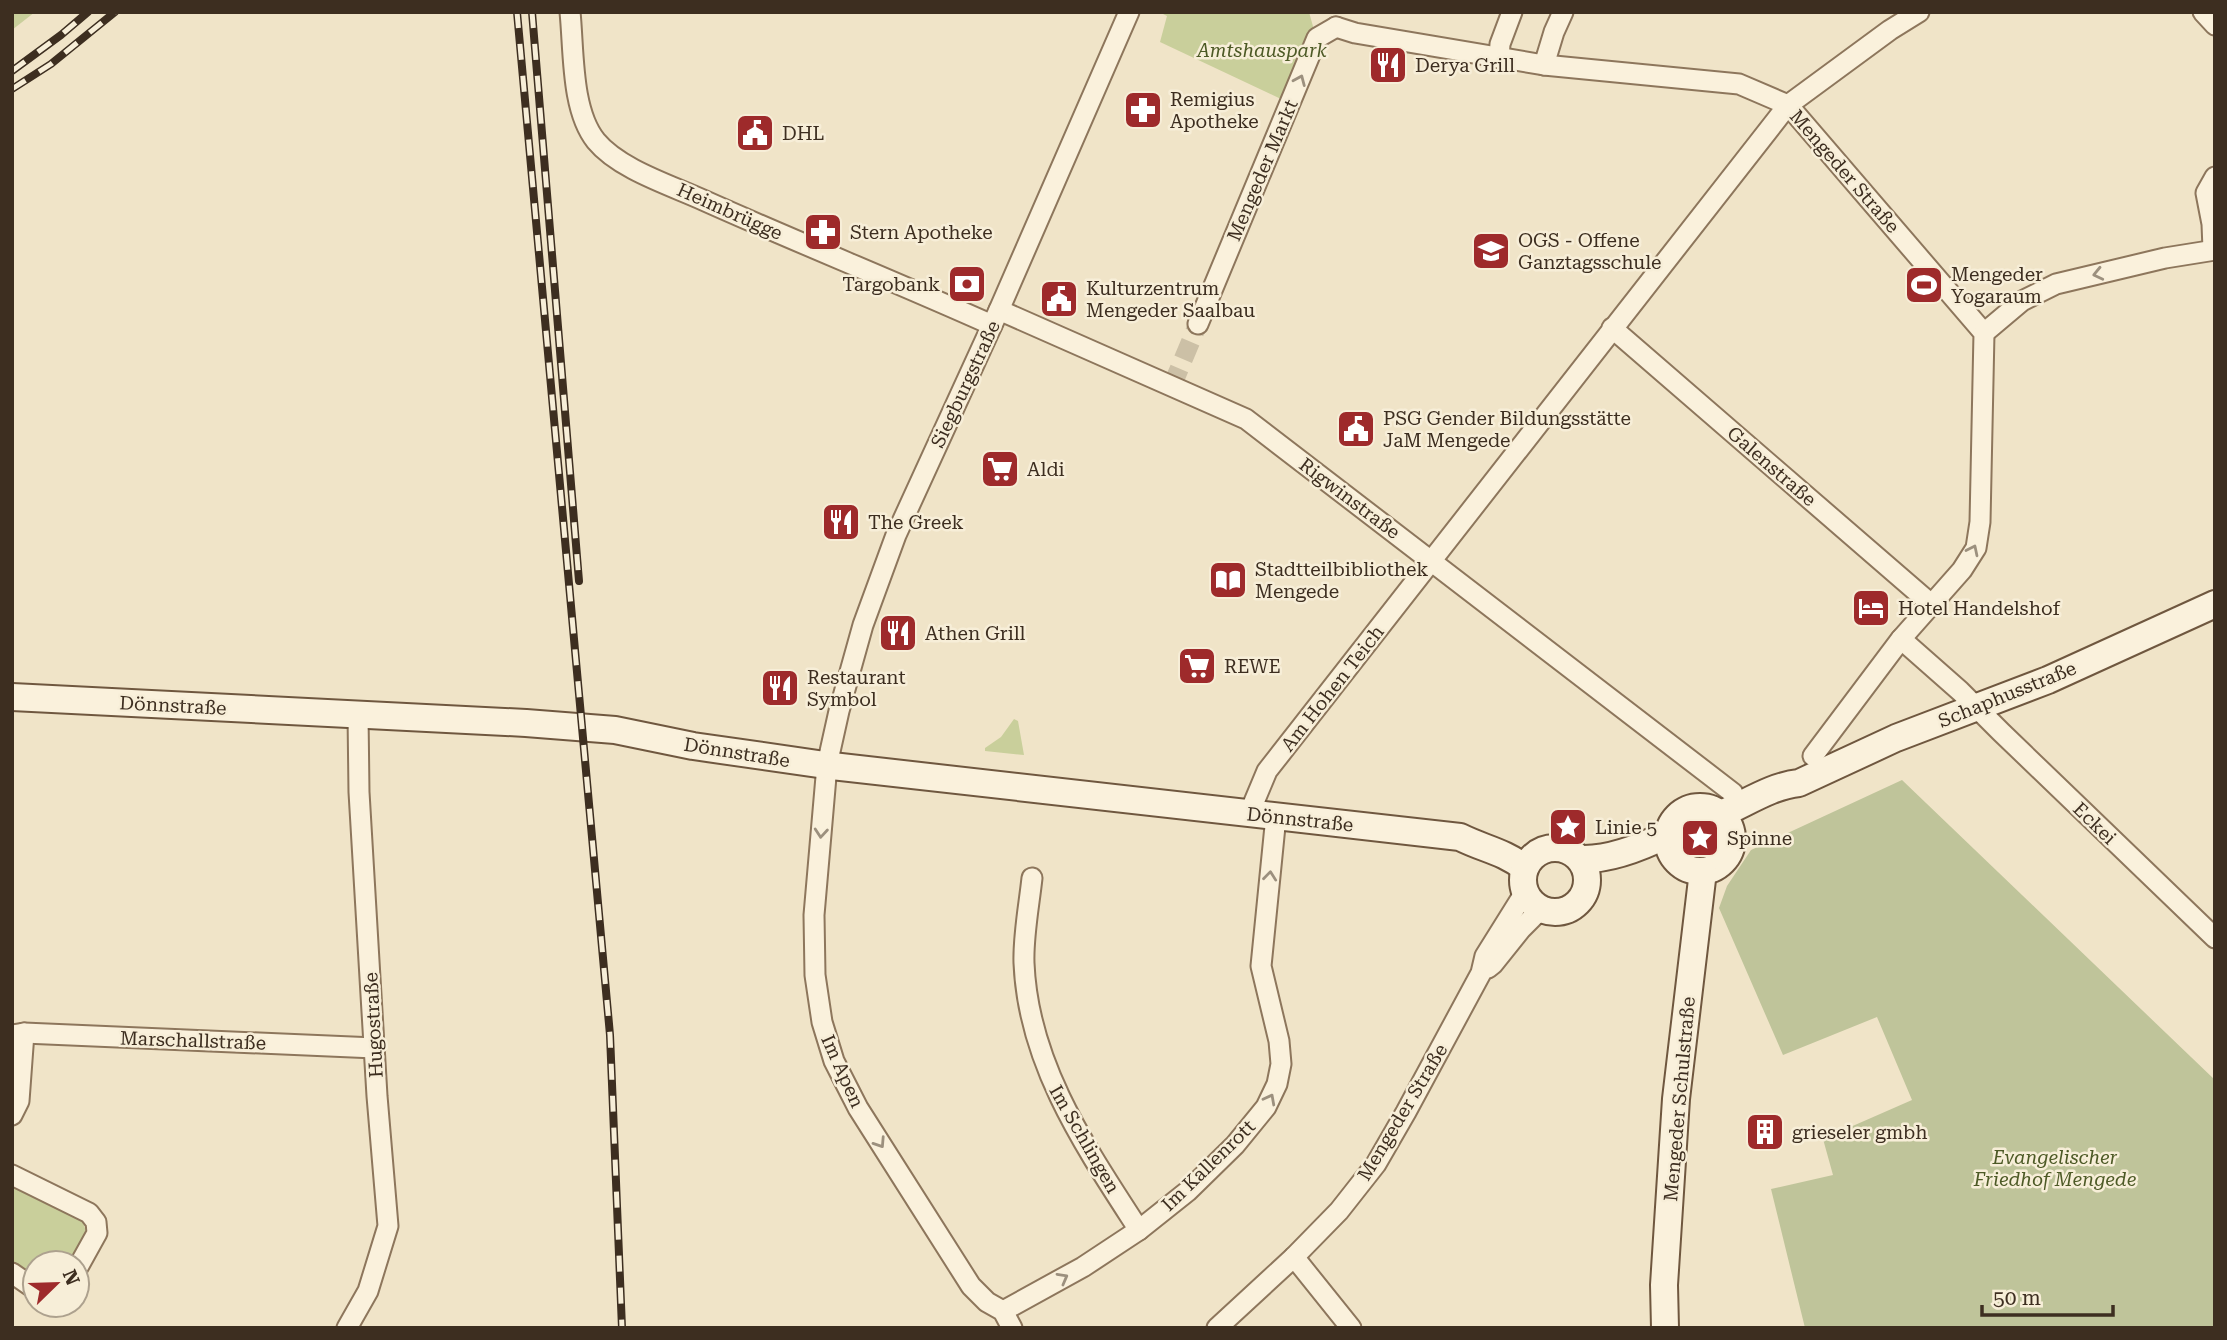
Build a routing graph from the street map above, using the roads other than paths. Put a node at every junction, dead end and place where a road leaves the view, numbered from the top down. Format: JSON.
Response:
{"nodes":[{"id":1,"x":570,"y":12,"type":"edge"},
{"id":2,"x":1129,"y":12,"type":"edge"},
{"id":3,"x":1512,"y":12,"type":"edge"},
{"id":4,"x":1563,"y":12,"type":"edge"},
{"id":5,"x":1919,"y":12,"type":"edge"},
{"id":6,"x":2203,"y":12,"type":"edge"},
{"id":7,"x":1334,"y":20,"type":"edge"},
{"id":8,"x":2215,"y":25,"type":"edge"},
{"id":9,"x":1499,"y":58,"type":"junction"},
{"id":10,"x":1544,"y":65,"type":"junction"},
{"id":11,"x":1788,"y":104,"type":"junction"},
{"id":12,"x":2215,"y":177,"type":"edge"},
{"id":13,"x":2214,"y":249,"type":"edge"},
{"id":14,"x":996,"y":317,"type":"junction"},
{"id":15,"x":1198,"y":324,"type":"tunnel mouth"},
{"id":16,"x":1612,"y":328,"type":"junction"},
{"id":17,"x":1984,"y":333,"type":"junction"},
{"id":18,"x":1432,"y":561,"type":"junction"},
{"id":19,"x":1931,"y":604,"type":"junction"},
{"id":20,"x":2215,"y":604,"type":"edge"},
{"id":21,"x":1901,"y":639,"type":"junction"},
{"id":22,"x":12,"y":697,"type":"edge"},
{"id":23,"x":1977,"y":708,"type":"junction"},
{"id":24,"x":358,"y":715,"type":"junction"},
{"id":25,"x":1812,"y":756,"type":"dead end"},
{"id":26,"x":827,"y":765,"type":"junction"},
{"id":27,"x":1729,"y":812,"type":"junction"},
{"id":28,"x":1248,"y":814,"type":"junction"},
{"id":29,"x":1276,"y":816,"type":"junction"},
{"id":30,"x":1671,"y":845,"type":"junction"},
{"id":31,"x":1584,"y":870,"type":"junction"},
{"id":32,"x":1703,"y":871,"type":"junction"},
{"id":33,"x":1032,"y":878,"type":"dead end"},
{"id":34,"x":1533,"y":880,"type":"junction"},
{"id":35,"x":2215,"y":938,"type":"edge"},
{"id":36,"x":18,"y":1034,"type":"edge"},
{"id":37,"x":374,"y":1048,"type":"junction"},
{"id":38,"x":12,"y":1115,"type":"edge"},
{"id":39,"x":12,"y":1175,"type":"edge"},
{"id":40,"x":1139,"y":1230,"type":"junction"},
{"id":41,"x":88,"y":1249,"type":"edge"},
{"id":42,"x":1294,"y":1257,"type":"junction"},
{"id":43,"x":1008,"y":1319,"type":"edge"},
{"id":44,"x":347,"y":1328,"type":"edge"},
{"id":45,"x":1217,"y":1328,"type":"edge"},
{"id":46,"x":1351,"y":1328,"type":"edge"},
{"id":47,"x":1665,"y":1328,"type":"edge"}],
"edges":[{"from":1,"to":14,"type":"street","name":"Heimbrügge"},
{"from":2,"to":14,"type":"street","name":"Siegburgstraße"},
{"from":3,"to":9,"type":"street"},
{"from":4,"to":10,"type":"street"},
{"from":5,"to":11,"type":"street","name":"Am Hohen Teich"},
{"from":6,"to":8,"type":"street"},
{"from":7,"to":9,"type":"street","name":"Mengeder Straße"},
{"from":15,"to":7,"type":"street","name":"Mengeder Markt","one_way":true},
{"from":9,"to":10,"type":"street","name":"Mengeder Straße"},
{"from":10,"to":11,"type":"street","name":"Mengeder Straße"},
{"from":11,"to":16,"type":"street","name":"Am Hohen Teich"},
{"from":11,"to":17,"type":"street","name":"Mengeder Straße"},
{"from":12,"to":13,"type":"street"},
{"from":13,"to":17,"type":"street","one_way":true},
{"from":14,"to":18,"type":"street","name":"Rigwinstraße"},
{"from":14,"to":26,"type":"street","name":"Siegburgstraße"},
{"from":16,"to":18,"type":"street","name":"Am Hohen Teich"},
{"from":16,"to":19,"type":"street","name":"Galenstraße"},
{"from":19,"to":17,"type":"street","one_way":true},
{"from":18,"to":27,"type":"street","name":"Rigwinstraße"},
{"from":18,"to":28,"type":"street","name":"Am Hohen Teich"},
{"from":19,"to":21,"type":"street"},
{"from":20,"to":23,"type":"street","name":"Schaphusstraße"},
{"from":21,"to":23,"type":"street"},
{"from":21,"to":25,"type":"street"},
{"from":22,"to":24,"type":"street","name":"Dönnstraße"},
{"from":23,"to":27,"type":"street","name":"Schaphusstraße"},
{"from":23,"to":35,"type":"street","name":"Eckei"},
{"from":24,"to":26,"type":"street","name":"Dönnstraße"},
{"from":24,"to":37,"type":"street","name":"Hugostraße"},
{"from":26,"to":28,"type":"street","name":"Dönnstraße"},
{"from":26,"to":43,"type":"street","name":"Im Apen","one_way":true},
{"from":27,"to":30,"type":"street"},
{"from":27,"to":32,"type":"street"},
{"from":28,"to":29,"type":"street","name":"Dönnstraße"},
{"from":29,"to":34,"type":"street","name":"Dönnstraße"},
{"from":40,"to":29,"type":"street","name":"Im Kallenrott","one_way":true},
{"from":30,"to":31,"type":"street"},
{"from":30,"to":32,"type":"street"},
{"from":31,"to":34,"type":"street"},
{"from":31,"to":34,"type":"street"},
{"from":32,"to":47,"type":"street","name":"Mengeder Schulstraße"},
{"from":33,"to":40,"type":"street","name":"Im Schlingen"},
{"from":34,"to":42,"type":"street","name":"Mengeder Straße"},
{"from":36,"to":37,"type":"street","name":"Marschallstraße"},
{"from":36,"to":38,"type":"street"},
{"from":37,"to":44,"type":"street","name":"Hugostraße"},
{"from":39,"to":41,"type":"street"},
{"from":43,"to":40,"type":"street","name":"Im Kallenrott","one_way":true},
{"from":42,"to":45,"type":"street","name":"Mengeder Straße"},
{"from":42,"to":46,"type":"street"}]}
